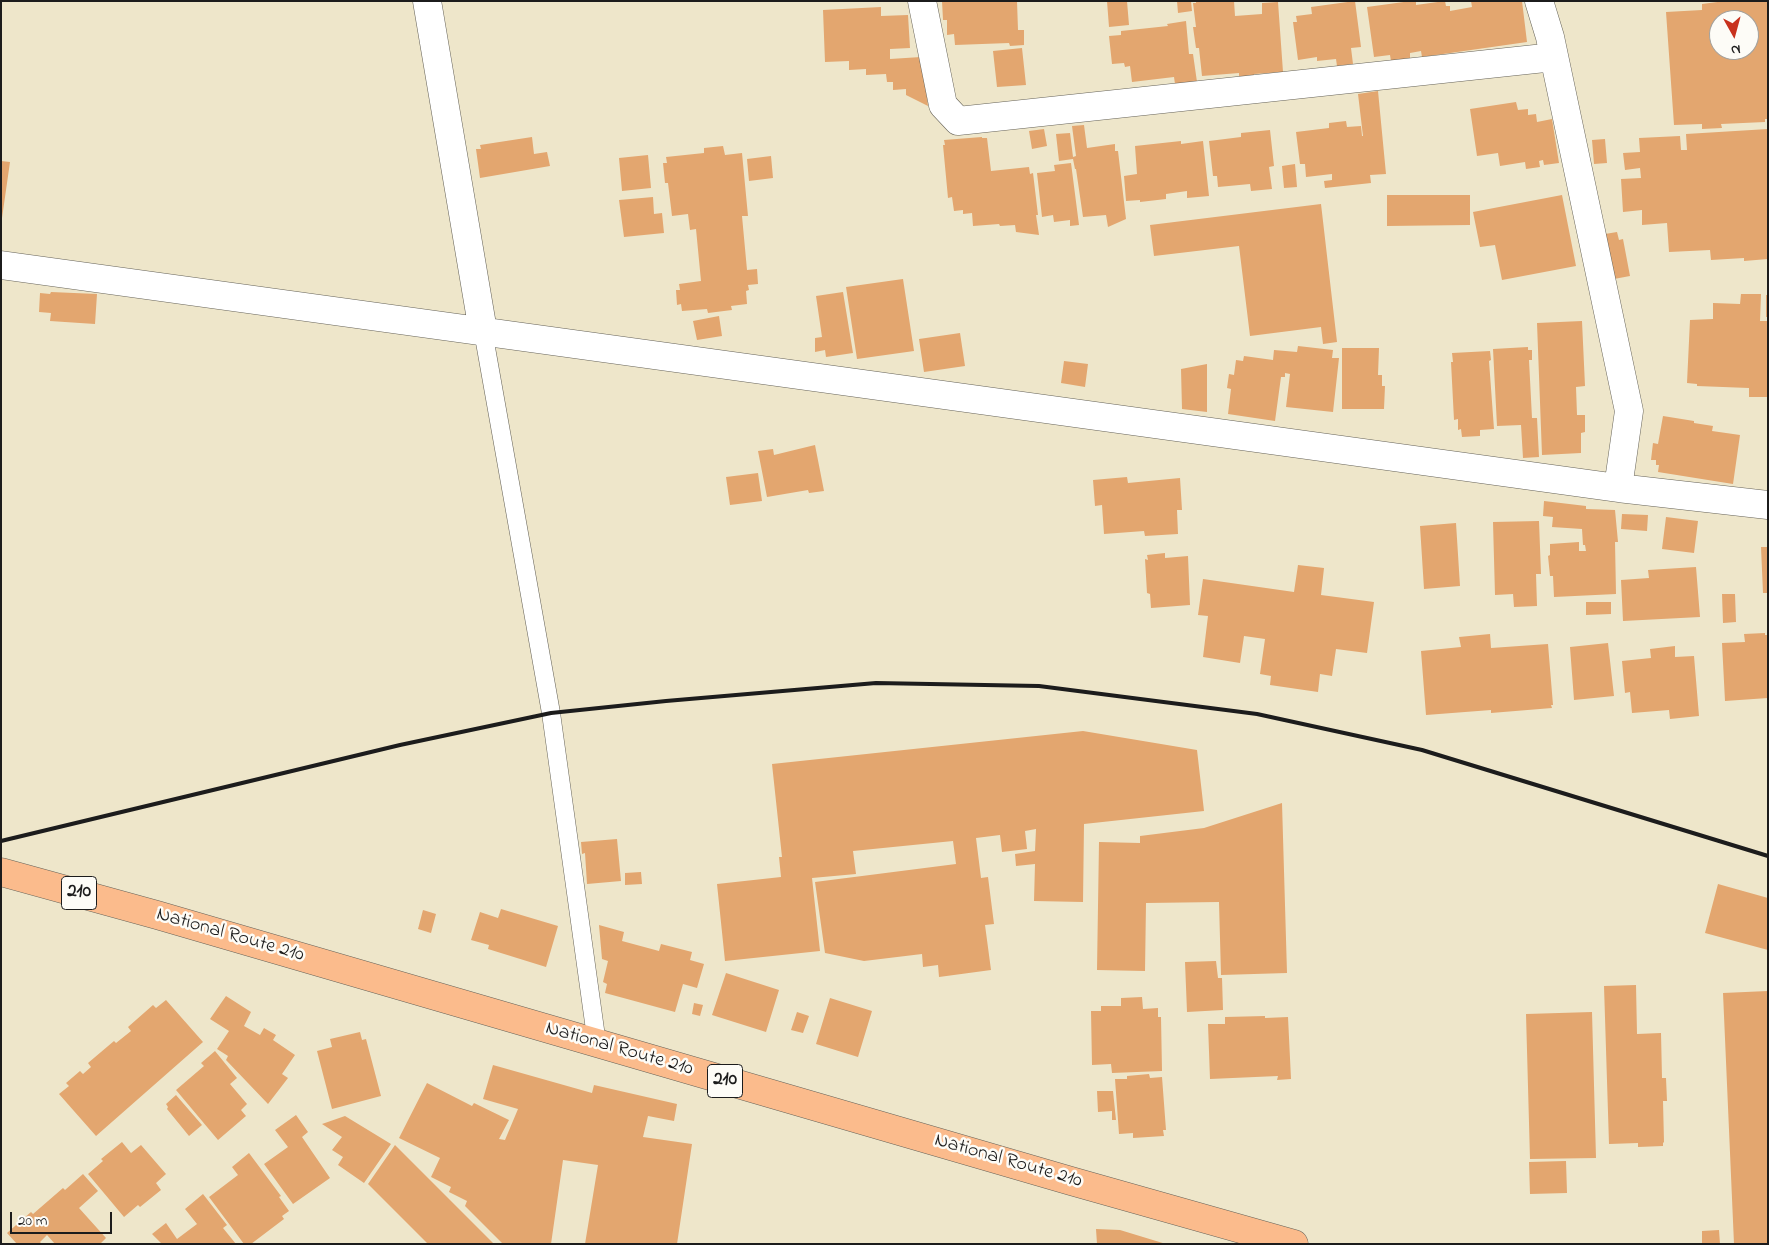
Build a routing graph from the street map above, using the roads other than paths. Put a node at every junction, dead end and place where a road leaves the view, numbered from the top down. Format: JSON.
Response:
{"nodes":[{"id":1,"x":427,"y":1,"type":"edge"},
{"id":2,"x":922,"y":1,"type":"edge"},
{"id":3,"x":1538,"y":1,"type":"edge"},
{"id":4,"x":1554,"y":57,"type":"junction"},
{"id":5,"x":1,"y":265,"type":"edge"},
{"id":6,"x":482,"y":331,"type":"junction"},
{"id":7,"x":1618,"y":488,"type":"junction"},
{"id":8,"x":1768,"y":505,"type":"edge"},
{"id":9,"x":1,"y":872,"type":"edge"},
{"id":10,"x":597,"y":1044,"type":"junction"},
{"id":11,"x":1294,"y":1244,"type":"edge"}],
"edges":[{"from":1,"to":6,"type":"street"},
{"from":2,"to":4,"type":"street"},
{"from":3,"to":4,"type":"street"},
{"from":4,"to":7,"type":"street"},
{"from":5,"to":6,"type":"street"},
{"from":6,"to":7,"type":"street"},
{"from":6,"to":10,"type":"lane"},
{"from":7,"to":8,"type":"street"},
{"from":9,"to":10,"type":"highway","name":"National Route 210","number":"210"},
{"from":10,"to":11,"type":"highway","name":"National Route 210","number":"210"}]}
